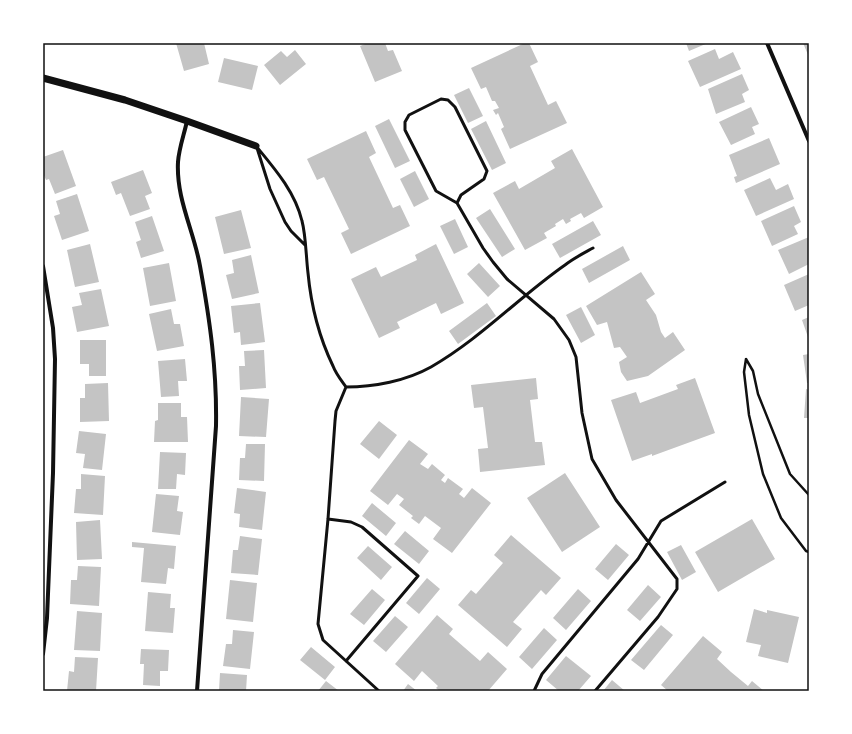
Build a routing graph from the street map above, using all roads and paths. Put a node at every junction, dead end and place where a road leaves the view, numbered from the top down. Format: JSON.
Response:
{"nodes":[{"id":1,"x":767,"y":43,"type":"edge"},
{"id":2,"x":43,"y":78,"type":"edge"},
{"id":3,"x":187,"y":121,"type":"junction"},
{"id":4,"x":809,"y":141,"type":"edge"},
{"id":5,"x":256,"y":146,"type":"junction"},
{"id":6,"x":457,"y":203,"type":"junction"},
{"id":7,"x":305,"y":245,"type":"junction"},
{"id":8,"x":593,"y":248,"type":"dead end"},
{"id":9,"x":43,"y":266,"type":"edge"},
{"id":10,"x":527,"y":295,"type":"junction"},
{"id":11,"x":346,"y":387,"type":"junction"},
{"id":12,"x":725,"y":482,"type":"dead end"},
{"id":13,"x":809,"y":495,"type":"edge"},
{"id":14,"x":328,"y":519,"type":"junction"},
{"id":15,"x":649,"y":543,"type":"junction"},
{"id":16,"x":809,"y":552,"type":"edge"},
{"id":17,"x":43,"y":654,"type":"edge"},
{"id":18,"x":346,"y":661,"type":"junction"},
{"id":19,"x":197,"y":691,"type":"edge"},
{"id":20,"x":379,"y":691,"type":"edge"},
{"id":21,"x":534,"y":691,"type":"edge"},
{"id":22,"x":595,"y":691,"type":"edge"}],
"edges":[{"from":1,"to":4,"type":"street"},
{"from":2,"to":3,"type":"street"},
{"from":3,"to":5,"type":"street"},
{"from":3,"to":19,"type":"street"},
{"from":5,"to":7,"type":"lane"},
{"from":5,"to":7,"type":"lane"},
{"from":6,"to":6,"type":"lane"},
{"from":6,"to":10,"type":"lane"},
{"from":7,"to":11,"type":"lane"},
{"from":8,"to":10,"type":"lane"},
{"from":9,"to":17,"type":"street"},
{"from":10,"to":11,"type":"lane"},
{"from":10,"to":15,"type":"lane"},
{"from":11,"to":14,"type":"lane"},
{"from":12,"to":15,"type":"lane"},
{"from":13,"to":16,"type":"path"},
{"from":14,"to":18,"type":"lane"},
{"from":14,"to":18,"type":"lane"},
{"from":15,"to":21,"type":"lane"},
{"from":15,"to":22,"type":"lane"},
{"from":18,"to":20,"type":"lane"}]}
